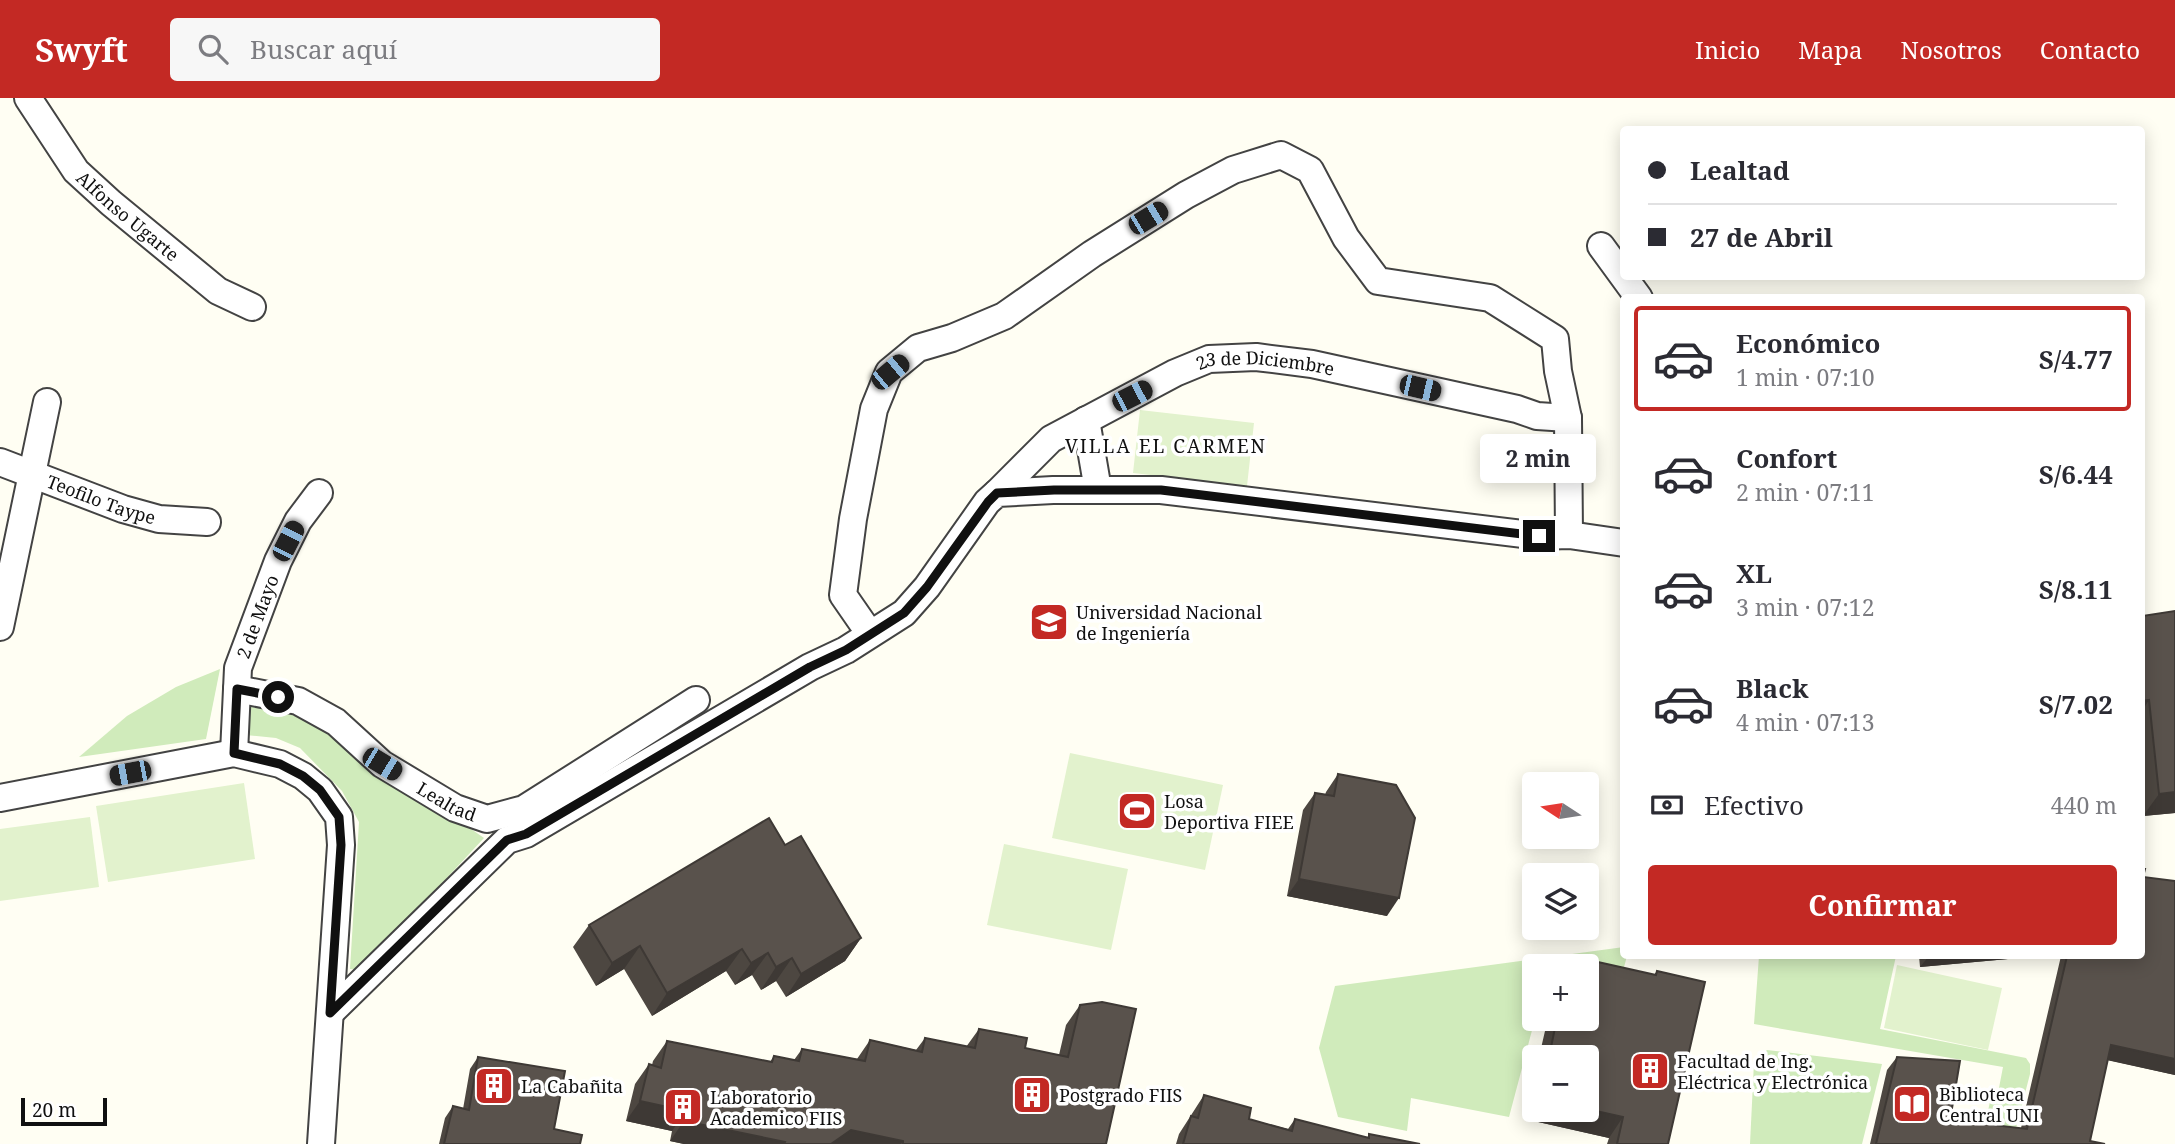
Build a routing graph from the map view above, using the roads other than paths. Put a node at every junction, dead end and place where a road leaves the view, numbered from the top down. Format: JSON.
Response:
{"nodes":[{"id":1,"x":27,"y":98,"type":"edge"},
{"id":2,"x":1601,"y":246,"type":"dead end"},
{"id":3,"x":1620,"y":272,"type":"edge"},
{"id":4,"x":252,"y":307,"type":"dead end"},
{"id":5,"x":47,"y":402,"type":"dead end"},
{"id":6,"x":1568,"y":418,"type":"junction"},
{"id":7,"x":1086,"y":420,"type":"junction"},
{"id":8,"x":0,"y":462,"type":"edge"},
{"id":9,"x":32,"y":473,"type":"junction"},
{"id":10,"x":1098,"y":490,"type":"junction"},
{"id":11,"x":319,"y":493,"type":"dead end"},
{"id":12,"x":997,"y":493,"type":"junction"},
{"id":13,"x":207,"y":522,"type":"dead end"},
{"id":14,"x":1569,"y":535,"type":"junction"},
{"id":15,"x":1620,"y":542,"type":"edge"},
{"id":16,"x":0,"y":627,"type":"edge"},
{"id":17,"x":870,"y":634,"type":"junction"},
{"id":18,"x":237,"y":689,"type":"junction"},
{"id":19,"x":695,"y":701,"type":"dead end"},
{"id":20,"x":234,"y":753,"type":"junction"},
{"id":21,"x":0,"y":798,"type":"edge"},
{"id":22,"x":330,"y":1013,"type":"junction"},
{"id":23,"x":321,"y":1144,"type":"edge"}],
"edges":[{"from":1,"to":4,"type":"street","name":"Alfonso Ugarte"},
{"from":2,"to":3,"type":"street"},
{"from":5,"to":9,"type":"street"},
{"from":6,"to":7,"type":"street","name":"23 de Diciembre"},
{"from":6,"to":14,"type":"street"},
{"from":6,"to":17,"type":"street"},
{"from":7,"to":10,"type":"street"},
{"from":7,"to":12,"type":"street","name":"23 de Diciembre"},
{"from":8,"to":9,"type":"street","name":"Teofilo Taype"},
{"from":9,"to":13,"type":"street","name":"Teofilo Taype"},
{"from":9,"to":16,"type":"street"},
{"from":10,"to":12,"type":"street"},
{"from":10,"to":14,"type":"street"},
{"from":11,"to":18,"type":"street","name":"2 de Mayo"},
{"from":12,"to":17,"type":"street","name":"23 de Diciembre"},
{"from":14,"to":15,"type":"street"},
{"from":17,"to":22,"type":"street","name":"23 de Diciembre"},
{"from":18,"to":19,"type":"street","name":"Lealtad"},
{"from":18,"to":20,"type":"street","name":"2 de Mayo"},
{"from":20,"to":21,"type":"street"},
{"from":20,"to":22,"type":"street"},
{"from":22,"to":23,"type":"street"}]}
